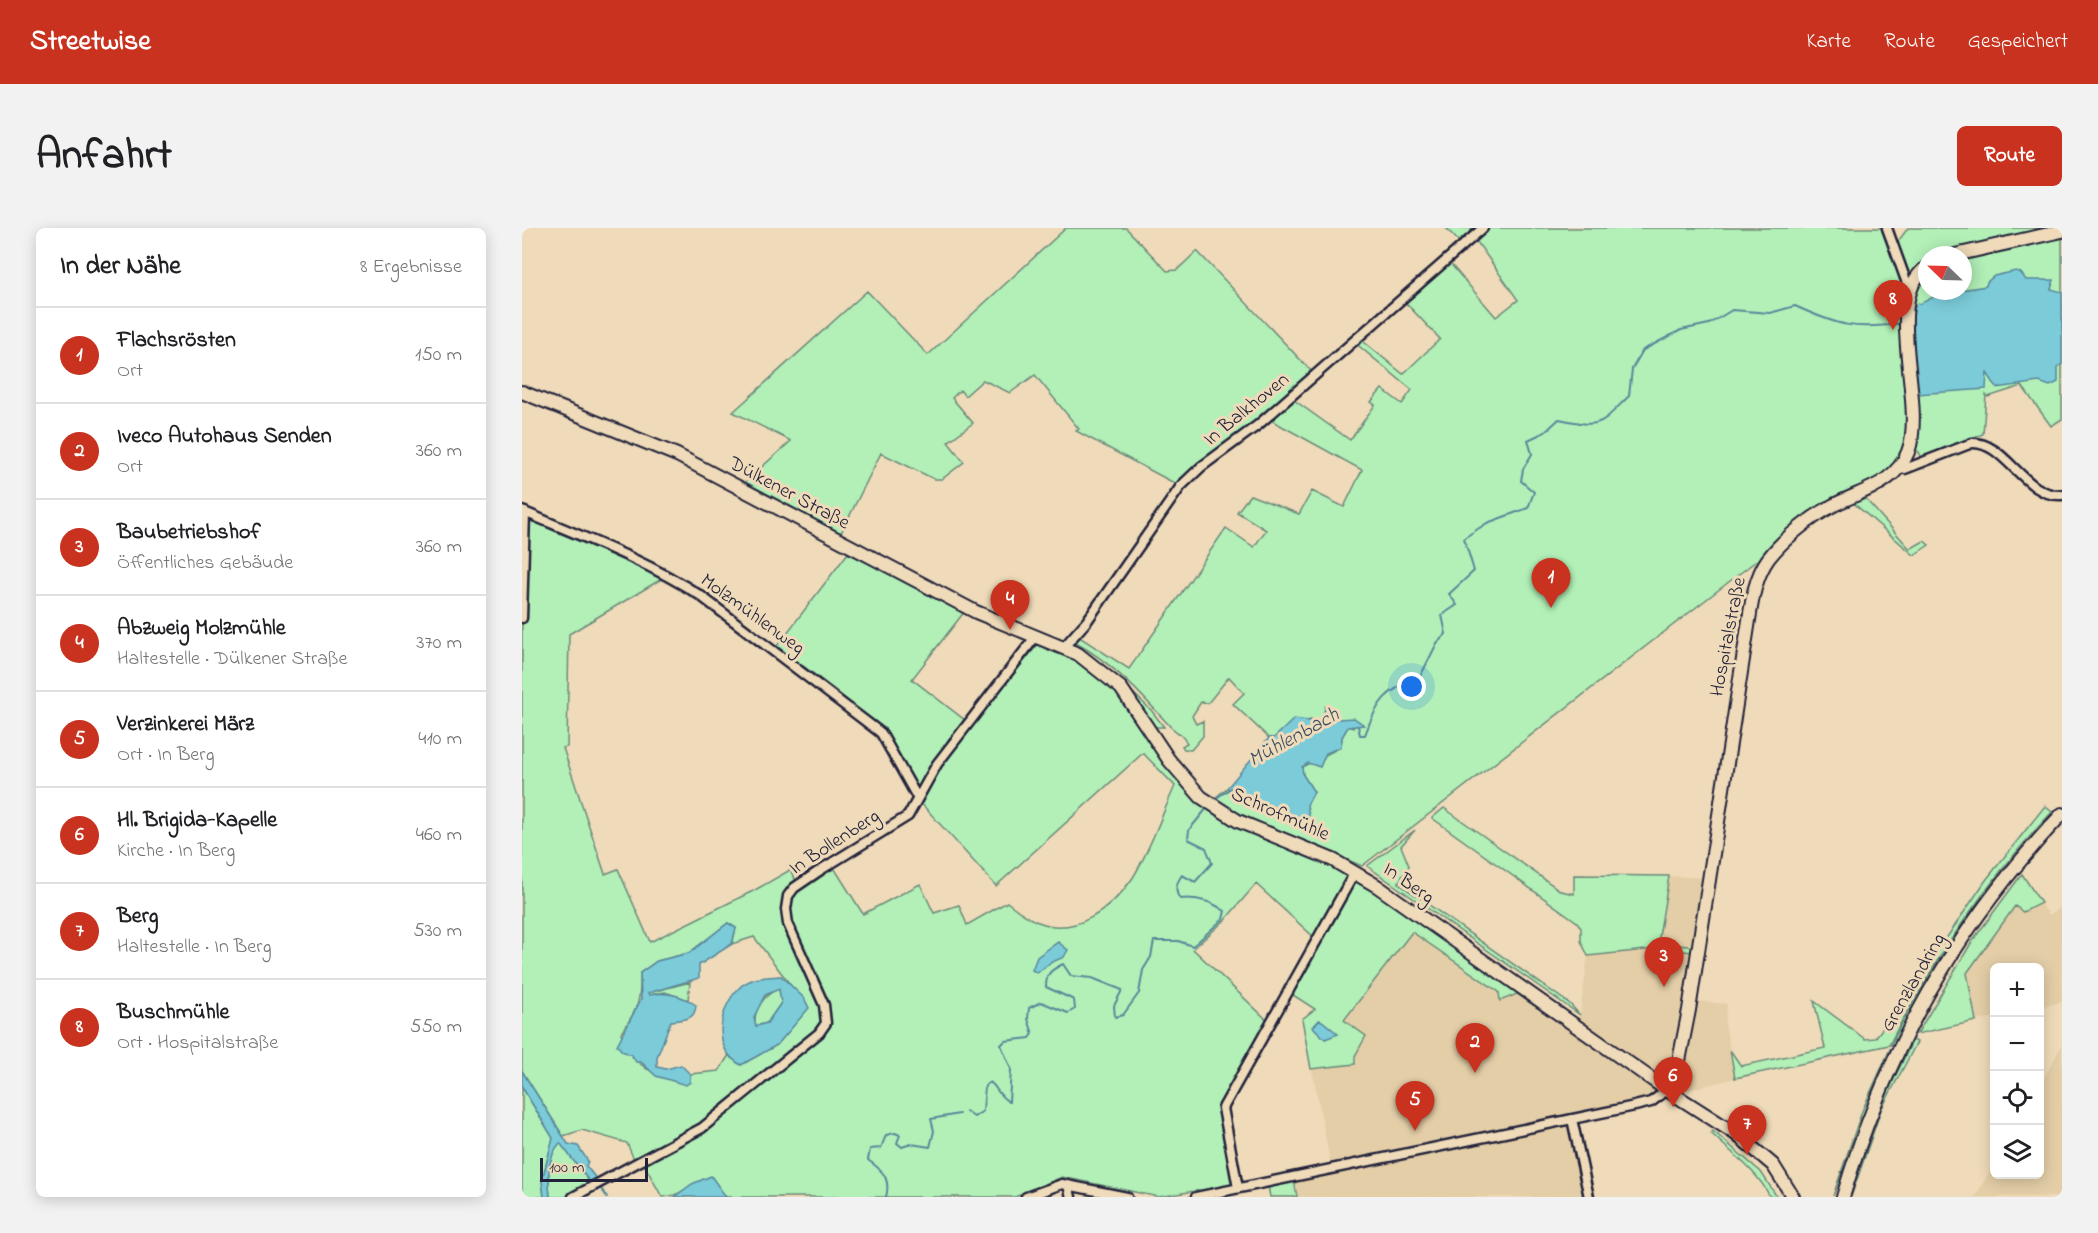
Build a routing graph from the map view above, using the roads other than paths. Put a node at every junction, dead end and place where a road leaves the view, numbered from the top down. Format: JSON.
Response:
{"nodes":[{"id":1,"x":1483,"y":228,"type":"edge"},
{"id":2,"x":1887,"y":228,"type":"edge"},
{"id":3,"x":2062,"y":231,"type":"edge"},
{"id":4,"x":1972,"y":251,"type":"edge"},
{"id":5,"x":1918,"y":275,"type":"edge"},
{"id":6,"x":1909,"y":289,"type":"junction"},
{"id":7,"x":522,"y":392,"type":"edge"},
{"id":8,"x":1908,"y":452,"type":"junction"},
{"id":9,"x":1922,"y":462,"type":"junction"},
{"id":10,"x":1900,"y":465,"type":"junction"},
{"id":11,"x":2062,"y":495,"type":"edge"},
{"id":12,"x":524,"y":512,"type":"edge"},
{"id":13,"x":522,"y":618,"type":"edge"},
{"id":14,"x":1036,"y":636,"type":"junction"},
{"id":15,"x":1064,"y":647,"type":"junction"},
{"id":16,"x":917,"y":797,"type":"junction"},
{"id":17,"x":2062,"y":814,"type":"edge"},
{"id":18,"x":1355,"y":872,"type":"junction"},
{"id":19,"x":1668,"y":1090,"type":"junction"},
{"id":20,"x":1572,"y":1119,"type":"junction"},
{"id":21,"x":1726,"y":1130,"type":"junction"},
{"id":22,"x":1068,"y":1185,"type":"junction"},
{"id":23,"x":1238,"y":1188,"type":"junction"},
{"id":24,"x":573,"y":1197,"type":"edge"},
{"id":25,"x":1026,"y":1197,"type":"edge"},
{"id":26,"x":1071,"y":1197,"type":"edge"},
{"id":27,"x":1127,"y":1197,"type":"edge"},
{"id":28,"x":1196,"y":1197,"type":"edge"},
{"id":29,"x":1589,"y":1197,"type":"edge"},
{"id":30,"x":1786,"y":1197,"type":"edge"},
{"id":31,"x":1793,"y":1197,"type":"edge"},
{"id":32,"x":1843,"y":1197,"type":"edge"}],
"edges":[{"from":1,"to":15,"type":"street","name":"In Balkhoven"},
{"from":2,"to":6,"type":"street"},
{"from":3,"to":4,"type":"main road"},
{"from":5,"to":6,"type":"main road"},
{"from":6,"to":8,"type":"main road","name":"Hospitalstraße"},
{"from":7,"to":14,"type":"main road","name":"Dülkener Straße"},
{"from":8,"to":9,"type":"street"},
{"from":8,"to":10,"type":"main road","name":"Hospitalstraße"},
{"from":9,"to":10,"type":"street"},
{"from":9,"to":11,"type":"street"},
{"from":10,"to":19,"type":"main road","name":"Hospitalstraße"},
{"from":12,"to":13,"type":"street","name":"Molzmühlenweg"},
{"from":12,"to":16,"type":"street","name":"Molzmühlenweg"},
{"from":14,"to":15,"type":"main road","name":"Dülkener Straße"},
{"from":14,"to":16,"type":"street","name":"In Bollenberg"},
{"from":15,"to":18,"type":"main road","name":"Schrofmühle"},
{"from":16,"to":24,"type":"street","name":"In Bollenberg"},
{"from":17,"to":32,"type":"main road","name":"Grenzlandring"},
{"from":18,"to":19,"type":"main road","name":"In Berg"},
{"from":18,"to":23,"type":"street","name":"In Berg"},
{"from":19,"to":20,"type":"street"},
{"from":19,"to":21,"type":"main road","name":"In Berg"},
{"from":20,"to":23,"type":"street"},
{"from":20,"to":29,"type":"street"},
{"from":21,"to":30,"type":"main road","name":"In Berg"},
{"from":21,"to":31,"type":"main road","name":"In Berg"},
{"from":22,"to":25,"type":"street"},
{"from":22,"to":26,"type":"street"},
{"from":22,"to":27,"type":"street"},
{"from":23,"to":28,"type":"street"}]}
